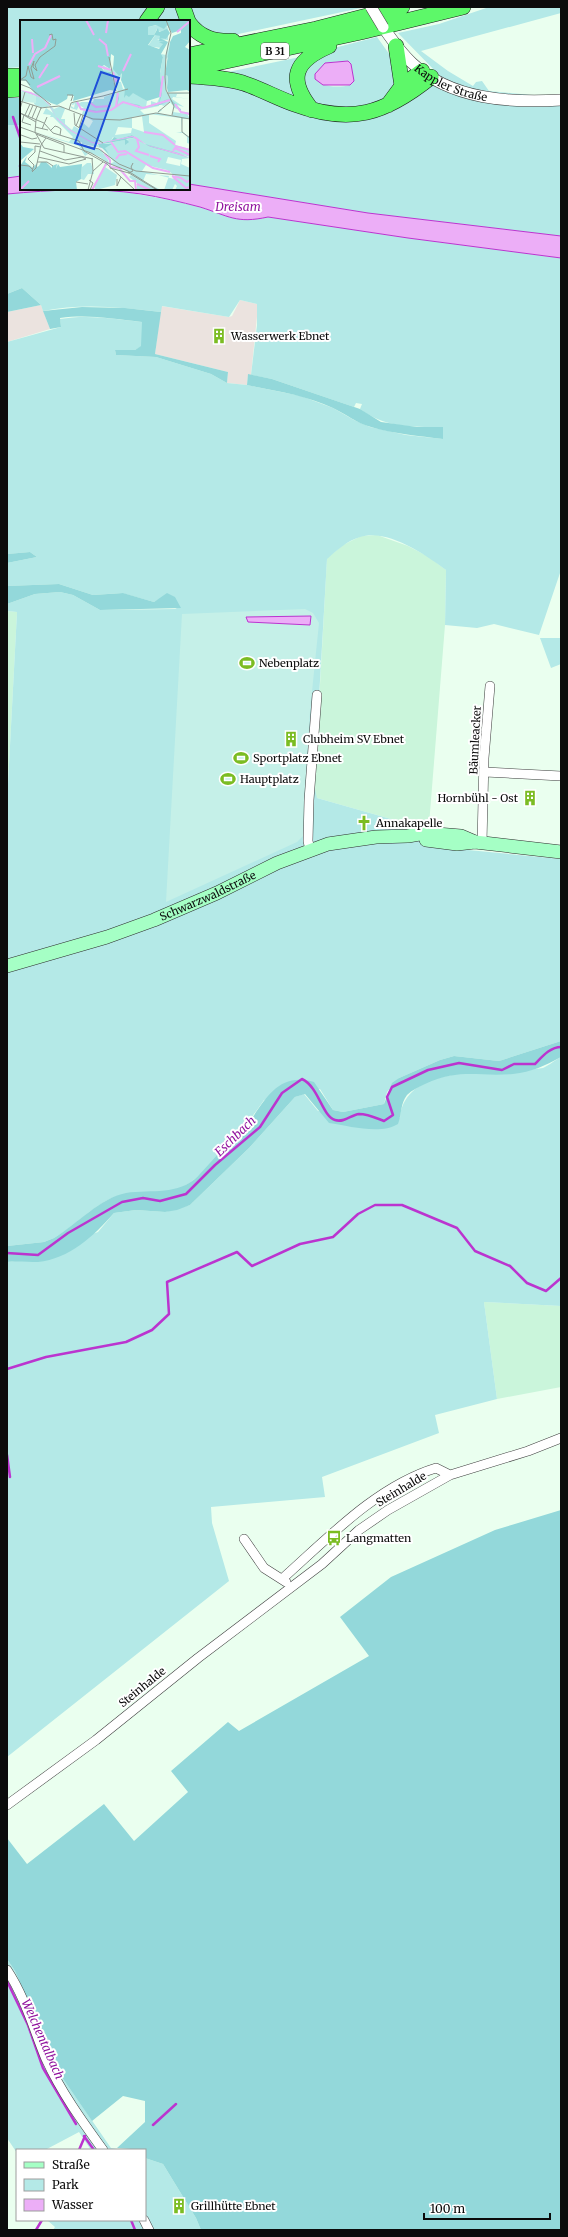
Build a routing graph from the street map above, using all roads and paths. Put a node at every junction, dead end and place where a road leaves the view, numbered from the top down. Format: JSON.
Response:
{"nodes":[{"id":1,"x":157,"y":7,"type":"edge"},
{"id":2,"x":184,"y":7,"type":"edge"},
{"id":3,"x":371,"y":7,"type":"edge"},
{"id":4,"x":402,"y":7,"type":"edge"},
{"id":5,"x":463,"y":7,"type":"edge"},
{"id":6,"x":147,"y":20,"type":"edge"},
{"id":7,"x":187,"y":20,"type":"edge"},
{"id":8,"x":190,"y":24,"type":"edge"},
{"id":9,"x":361,"y":32,"type":"junction"},
{"id":10,"x":264,"y":40,"type":"junction"},
{"id":11,"x":396,"y":46,"type":"junction"},
{"id":12,"x":190,"y":55,"type":"edge"},
{"id":13,"x":190,"y":69,"type":"edge"},
{"id":14,"x":427,"y":74,"type":"junction"},
{"id":15,"x":7,"y":76,"type":"edge"},
{"id":16,"x":20,"y":76,"type":"edge"},
{"id":17,"x":190,"y":76,"type":"edge"},
{"id":18,"x":402,"y":86,"type":"junction"},
{"id":19,"x":20,"y":89,"type":"edge"},
{"id":20,"x":7,"y":90,"type":"edge"},
{"id":21,"x":561,"y":100,"type":"edge"},
{"id":22,"x":388,"y":105,"type":"junction"},
{"id":23,"x":312,"y":110,"type":"junction"},
{"id":24,"x":490,"y":686,"type":"dead end"},
{"id":25,"x":317,"y":695,"type":"dead end"},
{"id":26,"x":485,"y":772,"type":"junction"},
{"id":27,"x":561,"y":776,"type":"edge"},
{"id":28,"x":478,"y":843,"type":"junction"},
{"id":29,"x":310,"y":850,"type":"junction"},
{"id":30,"x":561,"y":852,"type":"edge"},
{"id":31,"x":7,"y":966,"type":"edge"},
{"id":32,"x":561,"y":1438,"type":"edge"},
{"id":33,"x":450,"y":1475,"type":"junction"},
{"id":34,"x":244,"y":1539,"type":"dead end"},
{"id":35,"x":282,"y":1579,"type":"junction"},
{"id":36,"x":292,"y":1587,"type":"junction"},
{"id":37,"x":7,"y":1806,"type":"edge"},
{"id":38,"x":7,"y":1970,"type":"edge"},
{"id":39,"x":101,"y":2149,"type":"edge"},
{"id":40,"x":144,"y":2221,"type":"edge"},
{"id":41,"x":149,"y":2230,"type":"edge"}],
"edges":[{"from":1,"to":6,"type":"highway"},
{"from":2,"to":7,"type":"highway"},
{"from":3,"to":11,"type":"street","name":"Kappler Straße","bridge":true},
{"from":4,"to":10,"type":"highway","number":"B 31"},
{"from":5,"to":9,"type":"highway","number":"B 31"},
{"from":8,"to":10,"type":"highway"},
{"from":9,"to":13,"type":"highway","number":"B 31"},
{"from":9,"to":23,"type":"highway","number":"B 31"},
{"from":10,"to":12,"type":"highway","number":"B 31"},
{"from":11,"to":14,"type":"street","name":"Kappler Straße"},
{"from":11,"to":18,"type":"highway"},
{"from":14,"to":18,"type":"highway"},
{"from":14,"to":21,"type":"street","name":"Kappler Straße"},
{"from":14,"to":22,"type":"highway"},
{"from":15,"to":16,"type":"highway"},
{"from":17,"to":23,"type":"highway"},
{"from":18,"to":22,"type":"highway"},
{"from":19,"to":20,"type":"highway"},
{"from":22,"to":23,"type":"highway"},
{"from":24,"to":26,"type":"street","name":"Bäumleacker"},
{"from":25,"to":29,"type":"street"},
{"from":26,"to":27,"type":"street"},
{"from":26,"to":28,"type":"street","name":"Bäumleacker"},
{"from":28,"to":29,"type":"main road","name":"Schwarzwaldstraße"},
{"from":28,"to":30,"type":"main road","name":"Schwarzwaldstraße"},
{"from":29,"to":31,"type":"main road","name":"Schwarzwaldstraße"},
{"from":32,"to":33,"type":"street","name":"Steinhalde"},
{"from":33,"to":35,"type":"street","name":"Steinhalde"},
{"from":33,"to":36,"type":"street","name":"Steinhalde"},
{"from":34,"to":35,"type":"street"},
{"from":35,"to":36,"type":"street"},
{"from":36,"to":37,"type":"street","name":"Steinhalde"},
{"from":38,"to":39,"type":"street"},
{"from":40,"to":41,"type":"street"}]}
